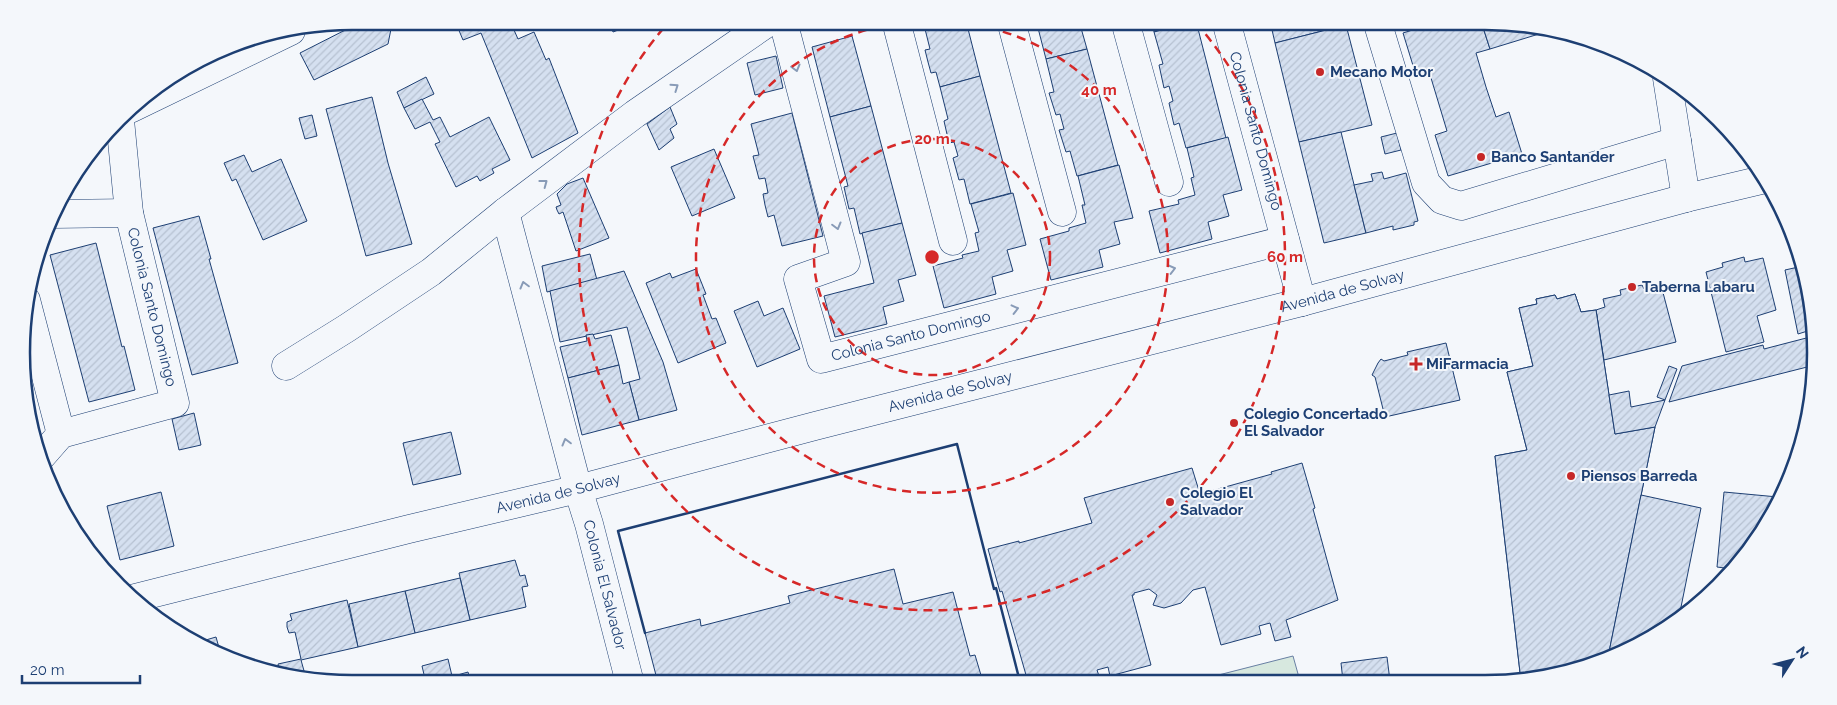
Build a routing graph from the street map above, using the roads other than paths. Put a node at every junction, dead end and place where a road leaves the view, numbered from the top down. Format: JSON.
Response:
{"nodes":[{"id":1,"x":750,"y":30,"type":"edge"},
{"id":2,"x":785,"y":30,"type":"edge"},
{"id":3,"x":898,"y":30,"type":"edge"},
{"id":4,"x":1012,"y":30,"type":"edge"},
{"id":5,"x":1127,"y":30,"type":"edge"},
{"id":6,"x":1228,"y":30,"type":"edge"},
{"id":7,"x":1380,"y":30,"type":"edge"},
{"id":8,"x":275,"y":39,"type":"edge"},
{"id":9,"x":1668,"y":87,"type":"edge"},
{"id":10,"x":158,"y":96,"type":"edge"},
{"id":11,"x":121,"y":128,"type":"edge"},
{"id":12,"x":1677,"y":141,"type":"junction"},
{"id":13,"x":1758,"y":181,"type":"edge"},
{"id":14,"x":1168,"y":182,"type":"dead end"},
{"id":15,"x":1686,"y":198,"type":"junction"},
{"id":16,"x":505,"y":212,"type":"junction"},
{"id":17,"x":1062,"y":212,"type":"dead end"},
{"id":18,"x":129,"y":213,"type":"junction"},
{"id":19,"x":61,"y":214,"type":"edge"},
{"id":20,"x":953,"y":240,"type":"dead end"},
{"id":21,"x":1285,"y":240,"type":"junction"},
{"id":22,"x":1302,"y":302,"type":"junction"},
{"id":23,"x":32,"y":322,"type":"edge"},
{"id":24,"x":286,"y":366,"type":"dead end"},
{"id":25,"x":61,"y":434,"type":"junction"},
{"id":26,"x":46,"y":452,"type":"edge"},
{"id":27,"x":578,"y":489,"type":"junction"},
{"id":28,"x":142,"y":596,"type":"edge"},
{"id":29,"x":628,"y":675,"type":"edge"}],
"edges":[{"from":16,"to":1,"type":"main road","one_way":true},
{"from":2,"to":21,"type":"main road","name":"Colonia Santo Domingo","one_way":true},
{"from":3,"to":20,"type":"main road"},
{"from":4,"to":17,"type":"main road"},
{"from":5,"to":14,"type":"main road"},
{"from":6,"to":21,"type":"main road","name":"Colonia Santo Domingo"},
{"from":7,"to":12,"type":"main road"},
{"from":8,"to":10,"type":"main road"},
{"from":9,"to":12,"type":"main road"},
{"from":11,"to":18,"type":"main road","name":"Colonia Santo Domingo"},
{"from":12,"to":15,"type":"main road"},
{"from":13,"to":15,"type":"main road","name":"Avenida de Solvay"},
{"from":15,"to":22,"type":"main road","name":"Avenida de Solvay"},
{"from":16,"to":24,"type":"main road"},
{"from":27,"to":16,"type":"main road","one_way":true},
{"from":18,"to":19,"type":"main road","name":"Colonia Santo Domingo"},
{"from":18,"to":25,"type":"main road","name":"Colonia Santo Domingo"},
{"from":21,"to":22,"type":"main road","name":"Colonia Santo Domingo"},
{"from":22,"to":27,"type":"main road","name":"Avenida de Solvay"},
{"from":23,"to":25,"type":"main road"},
{"from":25,"to":26,"type":"main road"},
{"from":27,"to":28,"type":"main road","name":"Avenida de Solvay"},
{"from":27,"to":29,"type":"main road","name":"Colonia El Salvador"}]}
